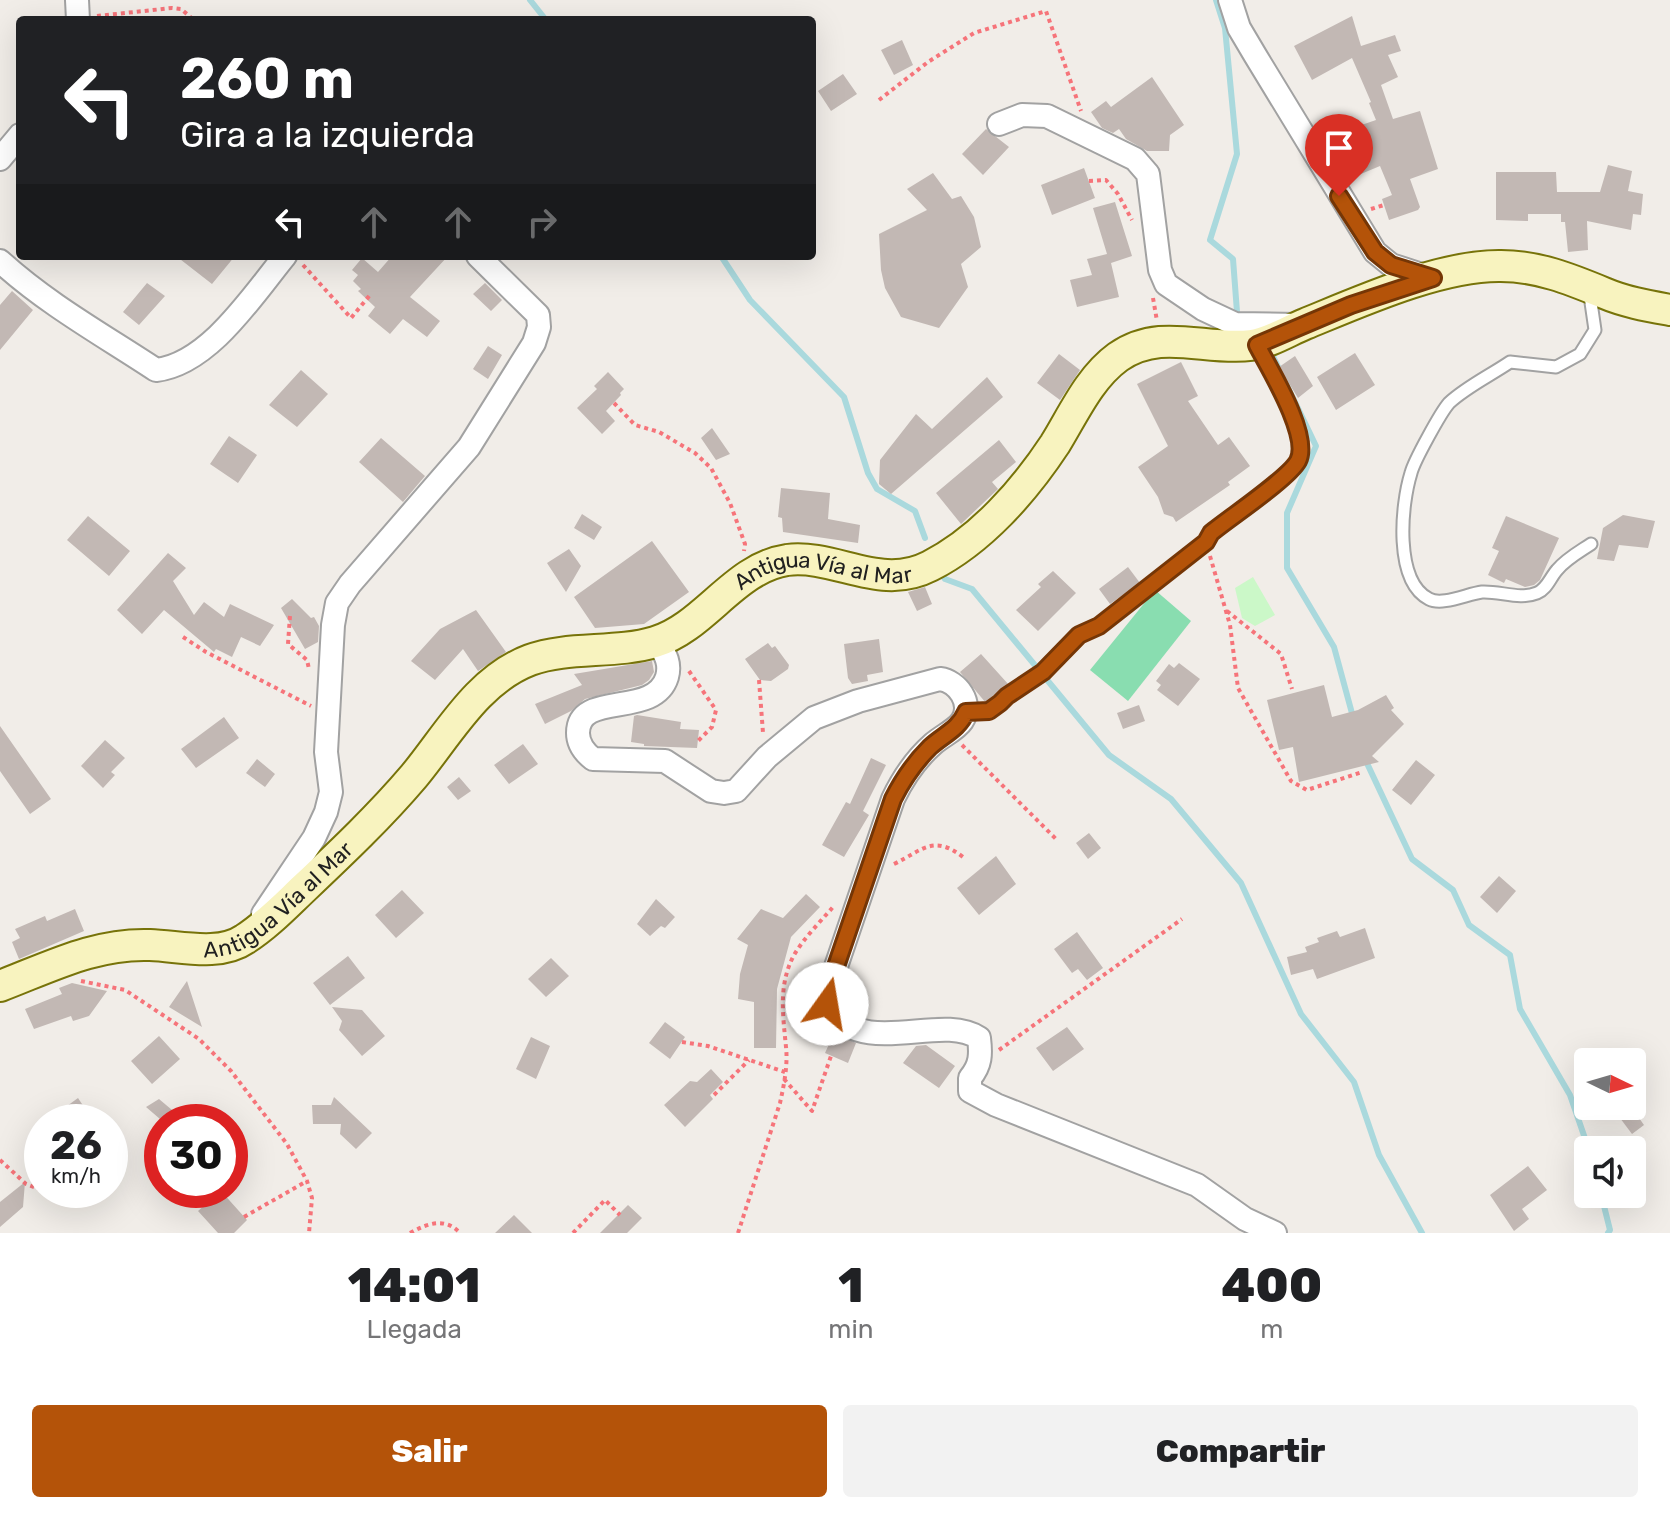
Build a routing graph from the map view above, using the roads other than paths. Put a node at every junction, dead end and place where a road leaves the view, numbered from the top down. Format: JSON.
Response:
{"nodes":[{"id":1,"x":1230,"y":0,"type":"edge"},
{"id":2,"x":999,"y":124,"type":"dead end"},
{"id":3,"x":16,"y":140,"type":"edge"},
{"id":4,"x":0,"y":159,"type":"edge"},
{"id":5,"x":282,"y":260,"type":"edge"},
{"id":6,"x":482,"y":260,"type":"edge"},
{"id":7,"x":0,"y":261,"type":"edge"},
{"id":8,"x":1433,"y":278,"type":"junction"},
{"id":9,"x":1588,"y":285,"type":"junction"},
{"id":10,"x":1670,"y":310,"type":"edge"},
{"id":11,"x":1303,"y":325,"type":"junction"},
{"id":12,"x":1257,"y":345,"type":"junction"},
{"id":13,"x":1591,"y":544,"type":"dead end"},
{"id":14,"x":663,"y":650,"type":"junction"},
{"id":15,"x":966,"y":712,"type":"junction"},
{"id":16,"x":248,"y":938,"type":"junction"},
{"id":17,"x":0,"y":986,"type":"edge"},
{"id":18,"x":1275,"y":1233,"type":"edge"}],
"edges":[{"from":1,"to":8,"type":"street"},
{"from":2,"to":11,"type":"street"},
{"from":3,"to":4,"type":"street"},
{"from":5,"to":7,"type":"street"},
{"from":6,"to":16,"type":"street"},
{"from":8,"to":9,"type":"main road","name":"Antigua Vía al Mar"},
{"from":8,"to":11,"type":"main road","name":"Antigua Vía al Mar"},
{"from":9,"to":10,"type":"main road","name":"Antigua Vía al Mar"},
{"from":9,"to":13,"type":"lane"},
{"from":11,"to":12,"type":"main road","name":"Antigua Vía al Mar"},
{"from":12,"to":14,"type":"main road","name":"Antigua Vía al Mar"},
{"from":12,"to":15,"type":"lane"},
{"from":14,"to":15,"type":"street"},
{"from":14,"to":16,"type":"main road","name":"Antigua Vía al Mar"},
{"from":15,"to":18,"type":"street"},
{"from":16,"to":17,"type":"main road","name":"Antigua Vía al Mar"}]}
